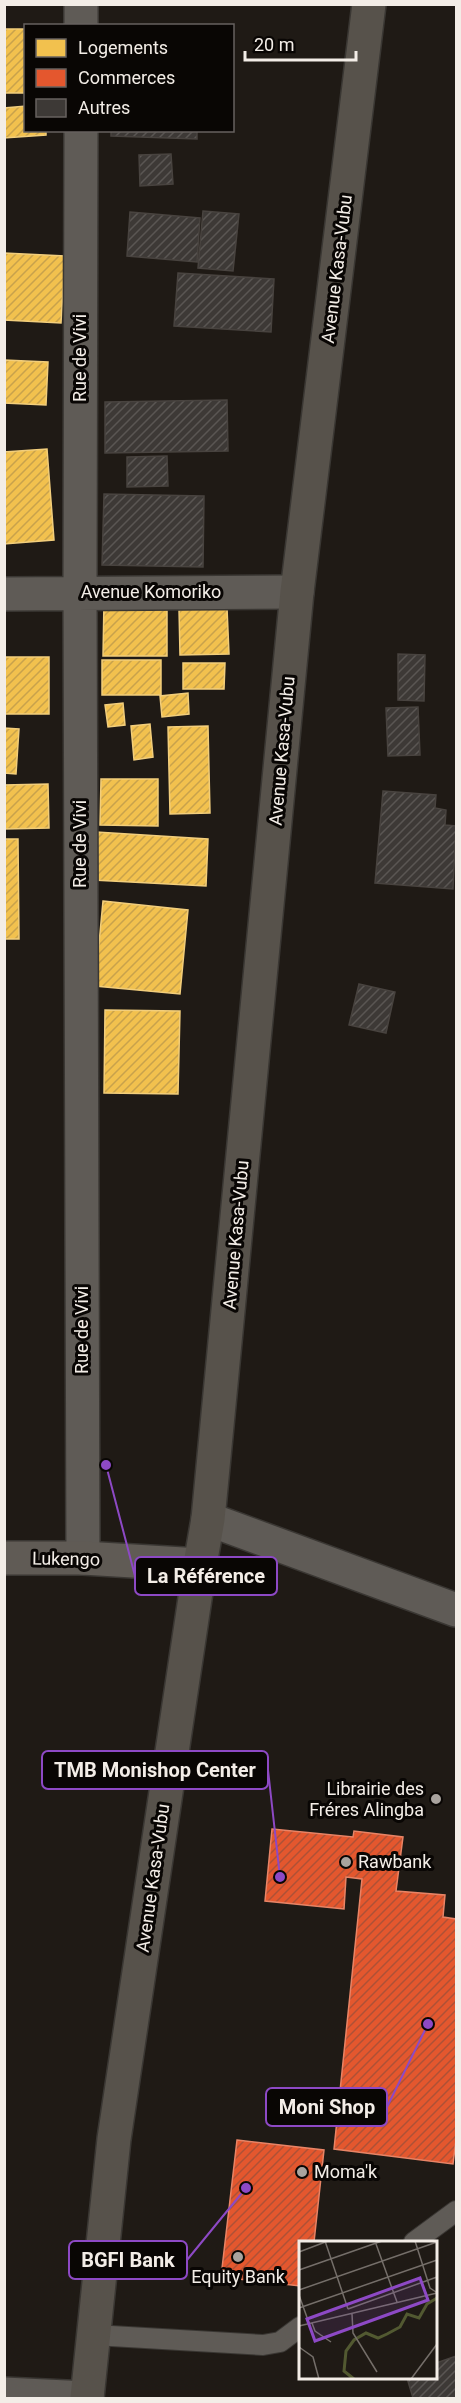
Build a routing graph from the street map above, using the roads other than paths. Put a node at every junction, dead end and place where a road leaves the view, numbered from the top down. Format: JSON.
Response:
{"nodes":[{"id":1,"x":81,"y":4,"type":"edge"},
{"id":2,"x":369,"y":4,"type":"edge"},
{"id":3,"x":81,"y":24,"type":"edge"},
{"id":4,"x":81,"y":132,"type":"edge"},
{"id":5,"x":80,"y":592,"type":"junction"},
{"id":6,"x":297,"y":592,"type":"junction"},
{"id":7,"x":4,"y":594,"type":"edge"},
{"id":8,"x":208,"y":1520,"type":"junction"},
{"id":9,"x":4,"y":1558,"type":"edge"},
{"id":10,"x":83,"y":1558,"type":"junction"},
{"id":11,"x":200,"y":1565,"type":"junction"},
{"id":12,"x":456,"y":1610,"type":"edge"},
{"id":13,"x":456,"y":2211,"type":"edge"},
{"id":14,"x":415,"y":2241,"type":"edge"},
{"id":15,"x":299,"y":2327,"type":"edge"},
{"id":16,"x":94,"y":2335,"type":"junction"},
{"id":17,"x":4,"y":2394,"type":"edge"},
{"id":18,"x":87,"y":2398,"type":"edge"}],
"edges":[{"from":1,"to":3,"type":"street"},
{"from":2,"to":6,"type":"main road","name":"Avenue Kasa-Vubu"},
{"from":4,"to":5,"type":"street","name":"Rue de Vivi"},
{"from":5,"to":6,"type":"street","name":"Avenue Komoriko"},
{"from":5,"to":7,"type":"street","name":"Avenue Komoriko"},
{"from":5,"to":10,"type":"street","name":"Rue de Vivi"},
{"from":6,"to":8,"type":"main road","name":"Avenue Kasa-Vubu"},
{"from":8,"to":11,"type":"main road","name":"Avenue Kasa-Vubu"},
{"from":8,"to":12,"type":"street"},
{"from":9,"to":10,"type":"street","name":"Lukengo"},
{"from":10,"to":11,"type":"street","name":"Lukengo"},
{"from":11,"to":16,"type":"main road","name":"Avenue Kasa-Vubu"},
{"from":13,"to":14,"type":"lane"},
{"from":15,"to":16,"type":"lane"},
{"from":16,"to":18,"type":"main road","name":"Avenue Kasa-Vubu"},
{"from":17,"to":18,"type":"street"}]}
